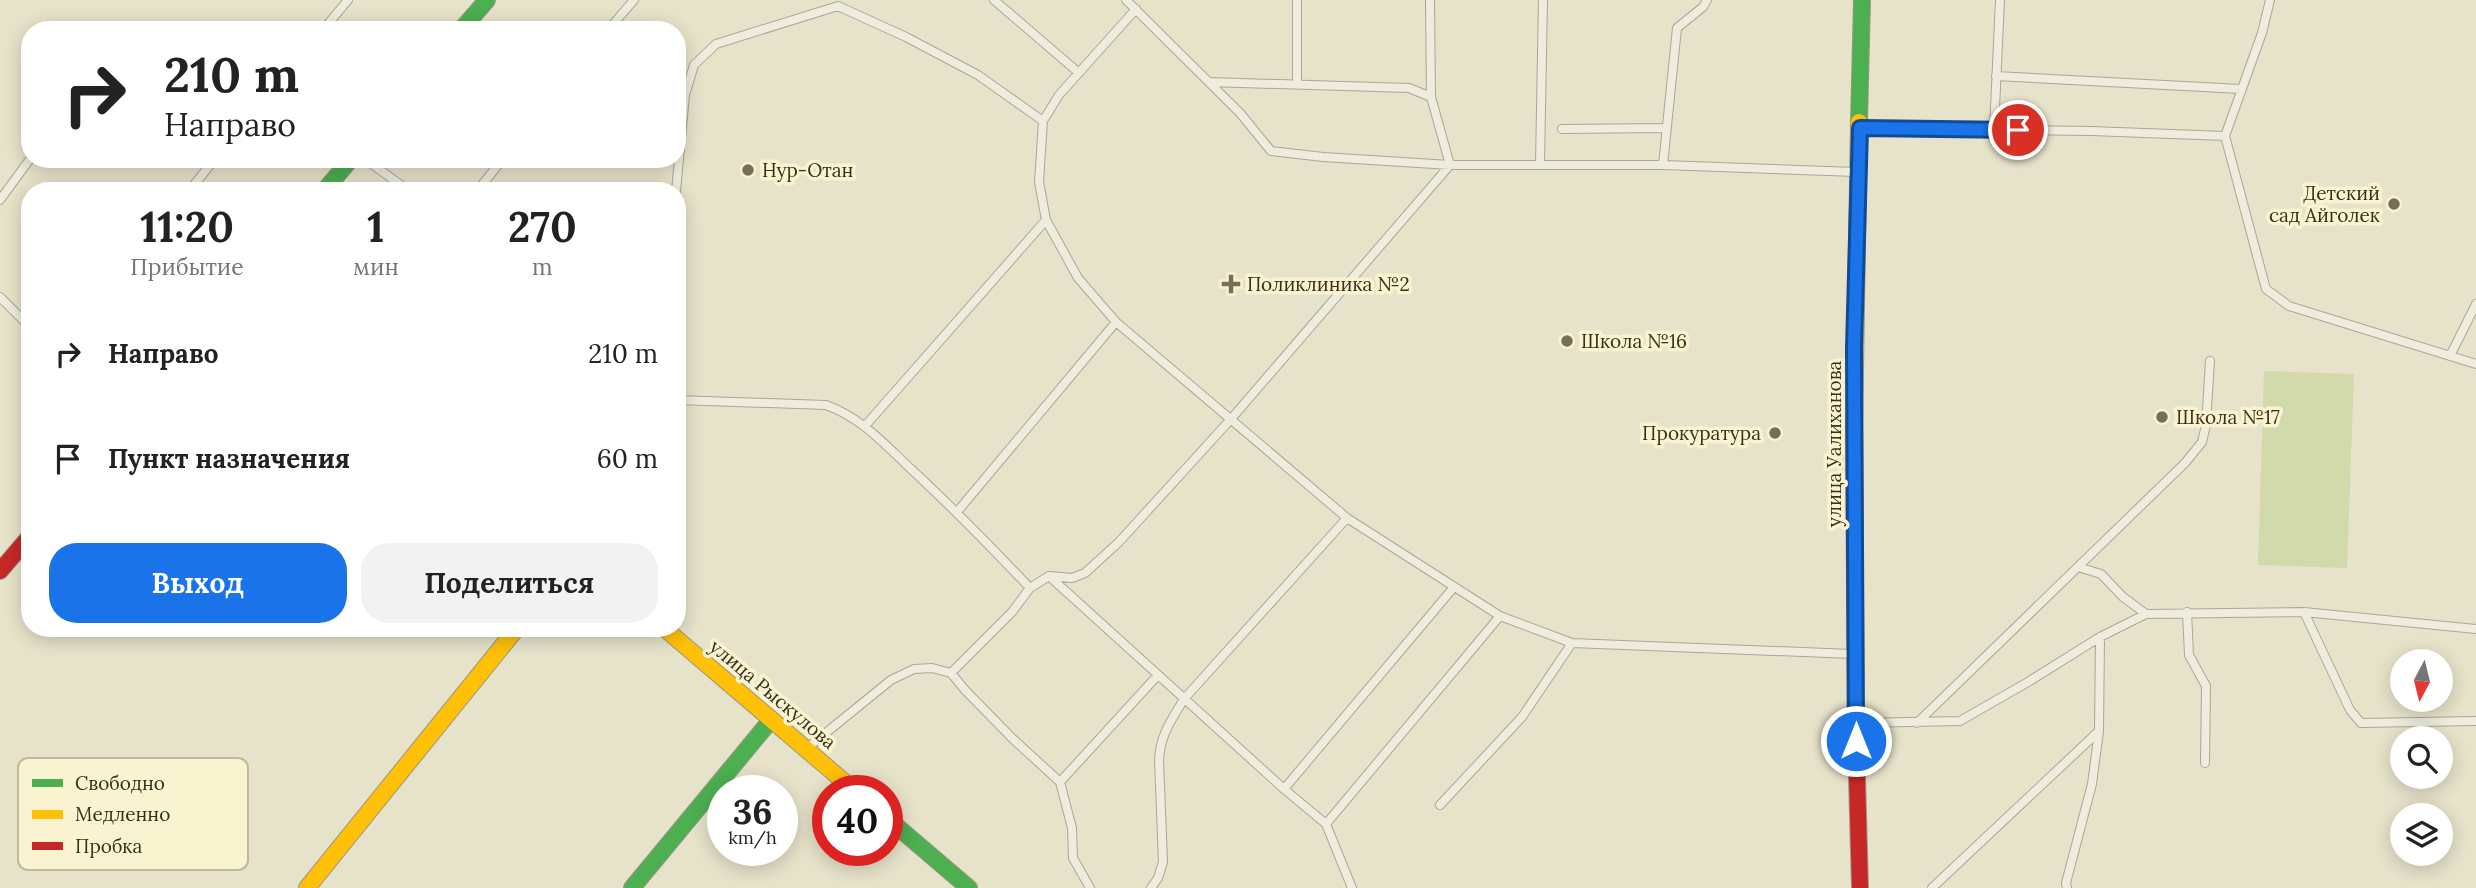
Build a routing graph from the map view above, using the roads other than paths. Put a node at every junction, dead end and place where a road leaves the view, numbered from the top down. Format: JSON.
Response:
{"nodes":[{"id":1,"x":348,"y":0,"type":"edge"},
{"id":2,"x":487,"y":0,"type":"edge"},
{"id":3,"x":634,"y":0,"type":"edge"},
{"id":4,"x":830,"y":0,"type":"edge"},
{"id":5,"x":994,"y":0,"type":"edge"},
{"id":6,"x":1126,"y":0,"type":"edge"},
{"id":7,"x":1297,"y":0,"type":"edge"},
{"id":8,"x":1430,"y":0,"type":"edge"},
{"id":9,"x":1543,"y":0,"type":"edge"},
{"id":10,"x":1707,"y":0,"type":"edge"},
{"id":11,"x":1862,"y":0,"type":"edge"},
{"id":12,"x":2000,"y":0,"type":"edge"},
{"id":13,"x":2270,"y":0,"type":"edge"},
{"id":14,"x":838,"y":6,"type":"junction"},
{"id":15,"x":1136,"y":9,"type":"junction"},
{"id":16,"x":330,"y":21,"type":"edge"},
{"id":17,"x":469,"y":21,"type":"edge"},
{"id":18,"x":616,"y":21,"type":"edge"},
{"id":19,"x":1079,"y":73,"type":"junction"},
{"id":20,"x":1996,"y":76,"type":"junction"},
{"id":21,"x":1209,"y":82,"type":"junction"},
{"id":22,"x":1297,"y":85,"type":"junction"},
{"id":23,"x":2241,"y":89,"type":"junction"},
{"id":24,"x":686,"y":92,"type":"edge"},
{"id":25,"x":1431,"y":97,"type":"junction"},
{"id":26,"x":1043,"y":121,"type":"junction"},
{"id":27,"x":1665,"y":128,"type":"junction"},
{"id":28,"x":1860,"y":128,"type":"junction"},
{"id":29,"x":1562,"y":129,"type":"dead end"},
{"id":30,"x":1994,"y":130,"type":"junction"},
{"id":31,"x":2225,"y":136,"type":"junction"},
{"id":32,"x":1540,"y":164,"type":"junction"},
{"id":33,"x":1450,"y":165,"type":"junction"},
{"id":34,"x":1663,"y":165,"type":"junction"},
{"id":35,"x":23,"y":168,"type":"edge"},
{"id":36,"x":208,"y":168,"type":"edge"},
{"id":37,"x":377,"y":168,"type":"edge"},
{"id":38,"x":496,"y":168,"type":"edge"},
{"id":39,"x":1859,"y":172,"type":"junction"},
{"id":40,"x":196,"y":182,"type":"edge"},
{"id":41,"x":397,"y":182,"type":"edge"},
{"id":42,"x":484,"y":182,"type":"edge"},
{"id":43,"x":0,"y":200,"type":"edge"},
{"id":44,"x":1046,"y":220,"type":"junction"},
{"id":45,"x":0,"y":297,"type":"edge"},
{"id":46,"x":2476,"y":304,"type":"edge"},
{"id":47,"x":21,"y":318,"type":"edge"},
{"id":48,"x":1116,"y":322,"type":"junction"},
{"id":49,"x":2450,"y":356,"type":"junction"},
{"id":50,"x":2210,"y":361,"type":"dead end"},
{"id":51,"x":2476,"y":363,"type":"edge"},
{"id":52,"x":686,"y":400,"type":"edge"},
{"id":53,"x":1231,"y":419,"type":"junction"},
{"id":54,"x":865,"y":426,"type":"junction"},
{"id":55,"x":957,"y":512,"type":"junction"},
{"id":56,"x":1347,"y":518,"type":"junction"},
{"id":57,"x":21,"y":546,"type":"edge"},
{"id":58,"x":2078,"y":567,"type":"junction"},
{"id":59,"x":0,"y":571,"type":"edge"},
{"id":60,"x":1049,"y":576,"type":"junction"},
{"id":61,"x":1454,"y":587,"type":"junction"},
{"id":62,"x":1030,"y":588,"type":"junction"},
{"id":63,"x":2187,"y":612,"type":"junction"},
{"id":64,"x":2304,"y":612,"type":"junction"},
{"id":65,"x":2146,"y":614,"type":"junction"},
{"id":66,"x":1500,"y":616,"type":"junction"},
{"id":67,"x":2476,"y":629,"type":"edge"},
{"id":68,"x":510,"y":637,"type":"edge"},
{"id":69,"x":674,"y":637,"type":"edge"},
{"id":70,"x":2100,"y":637,"type":"junction"},
{"id":71,"x":1572,"y":643,"type":"junction"},
{"id":72,"x":1856,"y":654,"type":"junction"},
{"id":73,"x":951,"y":673,"type":"junction"},
{"id":74,"x":1158,"y":675,"type":"junction"},
{"id":75,"x":1184,"y":699,"type":"junction"},
{"id":76,"x":771,"y":720,"type":"junction"},
{"id":77,"x":2476,"y":721,"type":"edge"},
{"id":78,"x":1856,"y":723,"type":"junction"},
{"id":79,"x":1917,"y":723,"type":"junction"},
{"id":80,"x":2099,"y":731,"type":"junction"},
{"id":81,"x":806,"y":749,"type":"junction"},
{"id":82,"x":2205,"y":763,"type":"dead end"},
{"id":83,"x":836,"y":775,"type":"edge"},
{"id":84,"x":1059,"y":782,"type":"junction"},
{"id":85,"x":1284,"y":789,"type":"junction"},
{"id":86,"x":1440,"y":805,"type":"dead end"},
{"id":87,"x":1326,"y":824,"type":"junction"},
{"id":88,"x":903,"y":832,"type":"edge"},
{"id":89,"x":307,"y":888,"type":"edge"},
{"id":90,"x":632,"y":888,"type":"edge"},
{"id":91,"x":969,"y":888,"type":"edge"},
{"id":92,"x":1090,"y":888,"type":"edge"},
{"id":93,"x":1151,"y":888,"type":"edge"},
{"id":94,"x":1352,"y":888,"type":"edge"},
{"id":95,"x":1860,"y":888,"type":"edge"},
{"id":96,"x":1932,"y":888,"type":"edge"},
{"id":97,"x":2067,"y":888,"type":"edge"}],
"edges":[{"from":1,"to":16,"type":"lane"},
{"from":2,"to":17,"type":"street"},
{"from":3,"to":18,"type":"lane"},
{"from":4,"to":14,"type":"lane"},
{"from":5,"to":19,"type":"lane"},
{"from":6,"to":15,"type":"lane"},
{"from":7,"to":22,"type":"lane"},
{"from":8,"to":25,"type":"lane"},
{"from":9,"to":32,"type":"lane"},
{"from":10,"to":27,"type":"lane"},
{"from":11,"to":28,"type":"street","name":"улица Уалиханова"},
{"from":12,"to":20,"type":"lane"},
{"from":13,"to":23,"type":"lane"},
{"from":14,"to":24,"type":"lane"},
{"from":14,"to":26,"type":"lane"},
{"from":15,"to":19,"type":"lane"},
{"from":15,"to":21,"type":"lane"},
{"from":19,"to":26,"type":"lane"},
{"from":20,"to":23,"type":"lane"},
{"from":20,"to":30,"type":"lane"},
{"from":21,"to":22,"type":"lane"},
{"from":21,"to":33,"type":"lane"},
{"from":22,"to":25,"type":"lane"},
{"from":23,"to":31,"type":"lane"},
{"from":25,"to":33,"type":"lane"},
{"from":26,"to":44,"type":"lane"},
{"from":27,"to":29,"type":"lane"},
{"from":27,"to":34,"type":"lane"},
{"from":28,"to":30,"type":"lane"},
{"from":28,"to":39,"type":"street","name":"улица Уалиханова"},
{"from":30,"to":31,"type":"lane"},
{"from":31,"to":49,"type":"lane"},
{"from":32,"to":33,"type":"lane"},
{"from":32,"to":34,"type":"lane"},
{"from":33,"to":53,"type":"lane"},
{"from":34,"to":39,"type":"lane"},
{"from":35,"to":43,"type":"lane"},
{"from":36,"to":40,"type":"lane"},
{"from":37,"to":41,"type":"lane"},
{"from":38,"to":42,"type":"lane"},
{"from":39,"to":72,"type":"street","name":"улица Уалиханова"},
{"from":44,"to":48,"type":"lane"},
{"from":44,"to":54,"type":"lane"},
{"from":45,"to":47,"type":"lane"},
{"from":46,"to":49,"type":"lane"},
{"from":48,"to":53,"type":"lane"},
{"from":48,"to":55,"type":"lane"},
{"from":49,"to":51,"type":"lane"},
{"from":50,"to":58,"type":"lane"},
{"from":52,"to":54,"type":"lane"},
{"from":53,"to":56,"type":"lane"},
{"from":53,"to":60,"type":"lane"},
{"from":54,"to":55,"type":"lane"},
{"from":55,"to":62,"type":"lane"},
{"from":56,"to":61,"type":"lane"},
{"from":56,"to":75,"type":"lane"},
{"from":57,"to":59,"type":"street"},
{"from":58,"to":65,"type":"lane"},
{"from":58,"to":79,"type":"lane"},
{"from":60,"to":62,"type":"lane"},
{"from":60,"to":74,"type":"lane"},
{"from":61,"to":66,"type":"lane"},
{"from":61,"to":85,"type":"lane"},
{"from":62,"to":73,"type":"lane"},
{"from":63,"to":64,"type":"lane"},
{"from":63,"to":65,"type":"lane"},
{"from":63,"to":82,"type":"lane"},
{"from":64,"to":67,"type":"lane"},
{"from":64,"to":77,"type":"lane"},
{"from":65,"to":70,"type":"lane"},
{"from":66,"to":71,"type":"lane"},
{"from":66,"to":87,"type":"lane"},
{"from":68,"to":89,"type":"street"},
{"from":69,"to":76,"type":"street","name":"улица Рыскулова"},
{"from":70,"to":79,"type":"lane"},
{"from":70,"to":80,"type":"lane"},
{"from":71,"to":72,"type":"lane"},
{"from":71,"to":86,"type":"lane"},
{"from":72,"to":78,"type":"street","name":"улица Уалиханова"},
{"from":73,"to":81,"type":"lane"},
{"from":73,"to":84,"type":"lane"},
{"from":74,"to":75,"type":"lane"},
{"from":74,"to":84,"type":"lane"},
{"from":75,"to":85,"type":"lane"},
{"from":75,"to":93,"type":"lane"},
{"from":76,"to":81,"type":"street","name":"улица Рыскулова"},
{"from":76,"to":90,"type":"street"},
{"from":78,"to":79,"type":"lane"},
{"from":78,"to":95,"type":"street","name":"улица Уалиханова"},
{"from":80,"to":96,"type":"lane"},
{"from":80,"to":97,"type":"lane"},
{"from":81,"to":83,"type":"street","name":"улица Рыскулова"},
{"from":84,"to":92,"type":"lane"},
{"from":85,"to":87,"type":"lane"},
{"from":87,"to":94,"type":"lane"},
{"from":88,"to":91,"type":"street"}]}
